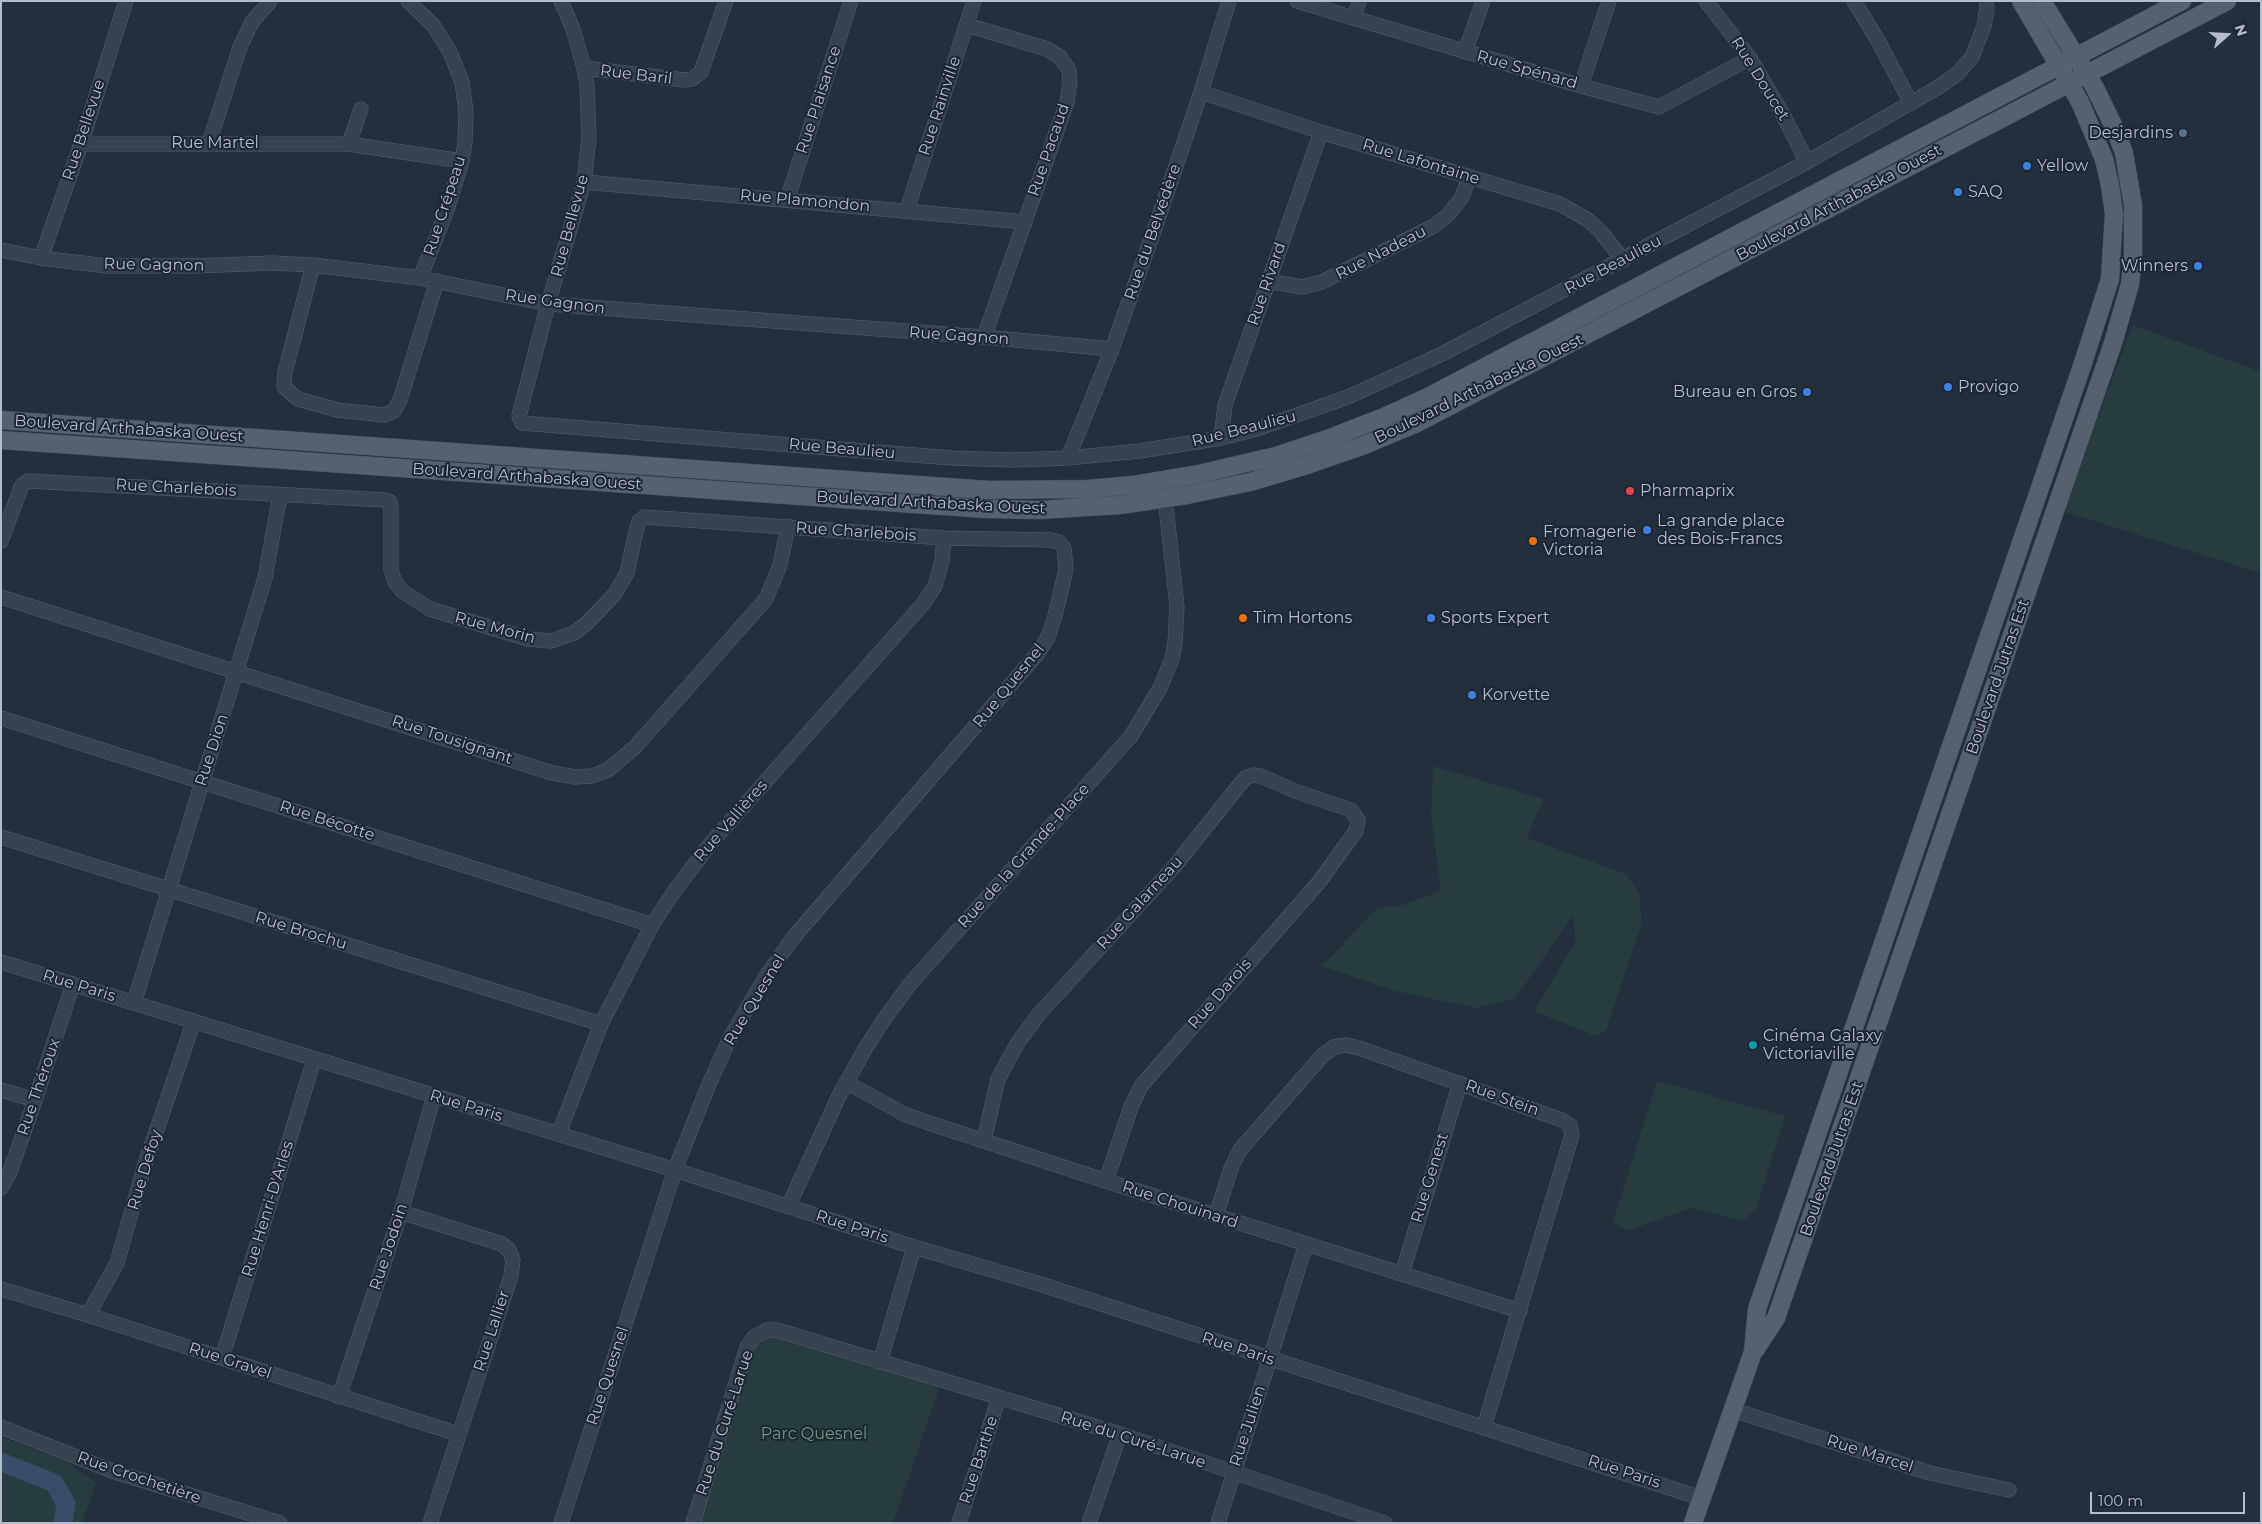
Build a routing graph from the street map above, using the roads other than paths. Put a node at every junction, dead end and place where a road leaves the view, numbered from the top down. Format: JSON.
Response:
{"nodes":[{"id":1,"x":126,"y":1,"type":"edge"},
{"id":2,"x":270,"y":1,"type":"edge"},
{"id":3,"x":408,"y":1,"type":"edge"},
{"id":4,"x":561,"y":1,"type":"edge"},
{"id":5,"x":726,"y":1,"type":"edge"},
{"id":6,"x":851,"y":1,"type":"edge"},
{"id":7,"x":974,"y":1,"type":"edge"},
{"id":8,"x":1229,"y":1,"type":"edge"},
{"id":9,"x":1297,"y":1,"type":"edge"},
{"id":10,"x":1359,"y":1,"type":"edge"},
{"id":11,"x":1482,"y":1,"type":"edge"},
{"id":12,"x":1609,"y":1,"type":"edge"},
{"id":13,"x":1706,"y":1,"type":"edge"},
{"id":14,"x":1854,"y":1,"type":"edge"},
{"id":15,"x":1986,"y":1,"type":"edge"},
{"id":16,"x":2021,"y":1,"type":"edge"},
{"id":17,"x":2042,"y":1,"type":"edge"},
{"id":18,"x":2182,"y":1,"type":"edge"},
{"id":19,"x":2226,"y":1,"type":"edge"},
{"id":20,"x":1354,"y":18,"type":"junction"},
{"id":21,"x":967,"y":24,"type":"junction"},
{"id":22,"x":1465,"y":52,"type":"junction"},
{"id":23,"x":2076,"y":56,"type":"junction"},
{"id":24,"x":1750,"y":58,"type":"junction"},
{"id":25,"x":2059,"y":66,"type":"junction"},
{"id":26,"x":584,"y":68,"type":"junction"},
{"id":27,"x":2087,"y":74,"type":"junction"},
{"id":28,"x":2069,"y":83,"type":"junction"},
{"id":29,"x":1581,"y":86,"type":"junction"},
{"id":30,"x":1201,"y":92,"type":"junction"},
{"id":31,"x":1911,"y":103,"type":"junction"},
{"id":32,"x":361,"y":109,"type":"dead end"},
{"id":33,"x":1321,"y":132,"type":"junction"},
{"id":34,"x":209,"y":143,"type":"junction"},
{"id":35,"x":81,"y":144,"type":"junction"},
{"id":36,"x":349,"y":144,"type":"junction"},
{"id":37,"x":462,"y":161,"type":"junction"},
{"id":38,"x":1807,"y":162,"type":"junction"},
{"id":39,"x":1469,"y":176,"type":"junction"},
{"id":40,"x":584,"y":182,"type":"junction"},
{"id":41,"x":787,"y":200,"type":"junction"},
{"id":42,"x":907,"y":210,"type":"junction"},
{"id":43,"x":1025,"y":222,"type":"junction"},
{"id":44,"x":1,"y":250,"type":"edge"},
{"id":45,"x":41,"y":258,"type":"junction"},
{"id":46,"x":1624,"y":260,"type":"junction"},
{"id":47,"x":314,"y":265,"type":"junction"},
{"id":48,"x":420,"y":278,"type":"junction"},
{"id":49,"x":437,"y":281,"type":"junction"},
{"id":50,"x":1267,"y":282,"type":"junction"},
{"id":51,"x":548,"y":304,"type":"junction"},
{"id":52,"x":984,"y":337,"type":"junction"},
{"id":53,"x":1112,"y":349,"type":"junction"},
{"id":54,"x":1,"y":420,"type":"edge"},
{"id":55,"x":1221,"y":438,"type":"junction"},
{"id":56,"x":1,"y":440,"type":"edge"},
{"id":57,"x":1068,"y":458,"type":"junction"},
{"id":58,"x":1163,"y":481,"type":"junction"},
{"id":59,"x":280,"y":495,"type":"junction"},
{"id":60,"x":1165,"y":498,"type":"junction"},
{"id":61,"x":390,"y":502,"type":"joint"},
{"id":62,"x":644,"y":518,"type":"joint"},
{"id":63,"x":788,"y":526,"type":"junction"},
{"id":64,"x":944,"y":538,"type":"junction"},
{"id":65,"x":1,"y":541,"type":"edge"},
{"id":66,"x":1064,"y":548,"type":"joint"},
{"id":67,"x":1,"y":596,"type":"edge"},
{"id":68,"x":238,"y":671,"type":"junction"},
{"id":69,"x":1,"y":718,"type":"edge"},
{"id":70,"x":202,"y":781,"type":"junction"},
{"id":71,"x":1358,"y":820,"type":"joint"},
{"id":72,"x":1,"y":837,"type":"edge"},
{"id":73,"x":170,"y":890,"type":"junction"},
{"id":74,"x":652,"y":925,"type":"junction"},
{"id":75,"x":1,"y":962,"type":"edge"},
{"id":76,"x":73,"y":984,"type":"junction"},
{"id":77,"x":134,"y":1003,"type":"junction"},
{"id":78,"x":194,"y":1021,"type":"junction"},
{"id":79,"x":601,"y":1024,"type":"junction"},
{"id":80,"x":314,"y":1060,"type":"junction"},
{"id":81,"x":846,"y":1082,"type":"junction"},
{"id":82,"x":1460,"y":1083,"type":"junction"},
{"id":83,"x":1,"y":1090,"type":"edge"},
{"id":84,"x":434,"y":1096,"type":"junction"},
{"id":85,"x":35,"y":1100,"type":"junction"},
{"id":86,"x":559,"y":1134,"type":"junction"},
{"id":87,"x":984,"y":1140,"type":"junction"},
{"id":88,"x":675,"y":1170,"type":"junction"},
{"id":89,"x":1106,"y":1181,"type":"junction"},
{"id":90,"x":1,"y":1188,"type":"edge"},
{"id":91,"x":788,"y":1207,"type":"junction"},
{"id":92,"x":401,"y":1212,"type":"junction"},
{"id":93,"x":1216,"y":1216,"type":"junction"},
{"id":94,"x":1306,"y":1244,"type":"junction"},
{"id":95,"x":914,"y":1247,"type":"junction"},
{"id":96,"x":1402,"y":1274,"type":"junction"},
{"id":97,"x":1,"y":1289,"type":"edge"},
{"id":98,"x":1520,"y":1311,"type":"junction"},
{"id":99,"x":88,"y":1315,"type":"junction"},
{"id":100,"x":1753,"y":1352,"type":"junction"},
{"id":101,"x":222,"y":1358,"type":"junction"},
{"id":102,"x":1270,"y":1359,"type":"junction"},
{"id":103,"x":880,"y":1362,"type":"junction"},
{"id":104,"x":339,"y":1396,"type":"junction"},
{"id":105,"x":999,"y":1397,"type":"junction"},
{"id":106,"x":1733,"y":1410,"type":"junction"},
{"id":107,"x":1484,"y":1426,"type":"junction"},
{"id":108,"x":1,"y":1427,"type":"edge"},
{"id":109,"x":458,"y":1434,"type":"junction"},
{"id":110,"x":1120,"y":1434,"type":"junction"},
{"id":111,"x":1234,"y":1472,"type":"junction"},
{"id":112,"x":2009,"y":1490,"type":"dead end"},
{"id":113,"x":1702,"y":1498,"type":"junction"},
{"id":114,"x":280,"y":1523,"type":"edge"},
{"id":115,"x":430,"y":1523,"type":"edge"},
{"id":116,"x":561,"y":1523,"type":"edge"},
{"id":117,"x":694,"y":1523,"type":"edge"},
{"id":118,"x":959,"y":1523,"type":"edge"},
{"id":119,"x":1089,"y":1523,"type":"edge"},
{"id":120,"x":1218,"y":1523,"type":"edge"},
{"id":121,"x":1385,"y":1523,"type":"edge"},
{"id":122,"x":1692,"y":1523,"type":"edge"}],
"edges":[{"from":1,"to":35,"type":"street","name":"Rue Bellevue"},
{"from":2,"to":34,"type":"street"},
{"from":3,"to":37,"type":"street","name":"Rue Crépeau"},
{"from":4,"to":26,"type":"street","name":"Rue Bellevue"},
{"from":5,"to":26,"type":"street","name":"Rue Baril"},
{"from":6,"to":41,"type":"street","name":"Rue Plaisance"},
{"from":7,"to":21,"type":"street","name":"Rue Rainville"},
{"from":8,"to":30,"type":"street","name":"Rue du Belvédère"},
{"from":9,"to":20,"type":"street","name":"Rue Spénard"},
{"from":10,"to":20,"type":"street"},
{"from":11,"to":22,"type":"street"},
{"from":12,"to":29,"type":"street"},
{"from":13,"to":24,"type":"street","name":"Rue Doucet"},
{"from":14,"to":31,"type":"street"},
{"from":15,"to":31,"type":"street","name":"Rue Beaulieu"},
{"from":16,"to":25,"type":"main road","name":"Boulevard Jutras Est"},
{"from":17,"to":23,"type":"main road","name":"Boulevard Jutras Est"},
{"from":18,"to":23,"type":"main road","name":"Boulevard Arthabaska Ouest"},
{"from":19,"to":27,"type":"main road","name":"Boulevard Arthabaska Ouest"},
{"from":20,"to":22,"type":"street","name":"Rue Spénard"},
{"from":21,"to":42,"type":"street","name":"Rue Rainville"},
{"from":21,"to":43,"type":"street","name":"Rue Pacaud"},
{"from":22,"to":29,"type":"street","name":"Rue Spénard"},
{"from":23,"to":25,"type":"main road","name":"Boulevard Arthabaska Ouest"},
{"from":23,"to":27,"type":"main road","name":"Boulevard Jutras Est"},
{"from":24,"to":29,"type":"street","name":"Rue Spénard"},
{"from":24,"to":38,"type":"street","name":"Rue Doucet"},
{"from":25,"to":28,"type":"main road","name":"Boulevard Jutras Est"},
{"from":25,"to":58,"type":"main road","name":"Boulevard Arthabaska Ouest"},
{"from":26,"to":40,"type":"street","name":"Rue Bellevue"},
{"from":27,"to":28,"type":"main road","name":"Boulevard Arthabaska Ouest"},
{"from":27,"to":100,"type":"main road","name":"Boulevard Jutras Est"},
{"from":28,"to":60,"type":"main road","name":"Boulevard Arthabaska Ouest"},
{"from":28,"to":100,"type":"main road","name":"Boulevard Jutras Est"},
{"from":30,"to":33,"type":"street","name":"Rue Lafontaine"},
{"from":30,"to":53,"type":"street","name":"Rue du Belvédère"},
{"from":31,"to":38,"type":"street","name":"Rue Beaulieu"},
{"from":32,"to":36,"type":"street"},
{"from":33,"to":39,"type":"street","name":"Rue Lafontaine"},
{"from":33,"to":50,"type":"street","name":"Rue Rivard"},
{"from":34,"to":35,"type":"street","name":"Rue Martel"},
{"from":34,"to":36,"type":"street","name":"Rue Martel"},
{"from":35,"to":45,"type":"street","name":"Rue Bellevue"},
{"from":36,"to":37,"type":"street","name":"Rue Martel"},
{"from":37,"to":48,"type":"street","name":"Rue Crépeau"},
{"from":38,"to":46,"type":"street","name":"Rue Beaulieu"},
{"from":39,"to":46,"type":"street","name":"Rue Lafontaine"},
{"from":39,"to":50,"type":"street","name":"Rue Nadeau"},
{"from":40,"to":41,"type":"street","name":"Rue Plamondon"},
{"from":40,"to":51,"type":"street","name":"Rue Bellevue"},
{"from":41,"to":42,"type":"street","name":"Rue Plamondon"},
{"from":42,"to":43,"type":"street","name":"Rue Plamondon"},
{"from":43,"to":52,"type":"street","name":"Rue Pacaud"},
{"from":44,"to":45,"type":"street","name":"Rue Gagnon"},
{"from":45,"to":47,"type":"street","name":"Rue Gagnon"},
{"from":46,"to":55,"type":"street","name":"Rue Beaulieu"},
{"from":47,"to":48,"type":"street","name":"Rue Gagnon"},
{"from":47,"to":49,"type":"street"},
{"from":48,"to":49,"type":"street","name":"Rue Gagnon"},
{"from":49,"to":51,"type":"street","name":"Rue Gagnon"},
{"from":50,"to":55,"type":"street","name":"Rue Rivard"},
{"from":51,"to":52,"type":"street","name":"Rue Gagnon"},
{"from":51,"to":57,"type":"street","name":"Rue Beaulieu"},
{"from":52,"to":53,"type":"street","name":"Rue Gagnon"},
{"from":53,"to":57,"type":"street","name":"Rue du Belvédère"},
{"from":54,"to":58,"type":"main road","name":"Boulevard Arthabaska Ouest"},
{"from":55,"to":57,"type":"street","name":"Rue Beaulieu"},
{"from":56,"to":60,"type":"main road","name":"Boulevard Arthabaska Ouest"},
{"from":58,"to":60,"type":"street","name":"Rue de la Grande-Place"},
{"from":59,"to":61,"type":"street","name":"Rue Charlebois"},
{"from":59,"to":65,"type":"street","name":"Rue Charlebois"},
{"from":59,"to":68,"type":"street","name":"Rue Dion"},
{"from":60,"to":81,"type":"street","name":"Rue de la Grande-Place"},
{"from":61,"to":62,"type":"street","name":"Rue Morin"},
{"from":62,"to":63,"type":"street","name":"Rue Charlebois"},
{"from":63,"to":64,"type":"street","name":"Rue Charlebois"},
{"from":63,"to":68,"type":"street","name":"Rue Tousignant"},
{"from":64,"to":66,"type":"street","name":"Rue Charlebois"},
{"from":64,"to":74,"type":"street","name":"Rue Vallières"},
{"from":66,"to":88,"type":"street","name":"Rue Quesnel"},
{"from":67,"to":68,"type":"street","name":"Rue Tousignant"},
{"from":68,"to":70,"type":"street","name":"Rue Dion"},
{"from":69,"to":70,"type":"street","name":"Rue Bécotte"},
{"from":70,"to":73,"type":"street","name":"Rue Dion"},
{"from":70,"to":74,"type":"street","name":"Rue Bécotte"},
{"from":71,"to":87,"type":"street","name":"Rue Galarneau"},
{"from":71,"to":89,"type":"street","name":"Rue Darois"},
{"from":72,"to":73,"type":"street","name":"Rue Brochu"},
{"from":73,"to":77,"type":"street","name":"Rue Dion"},
{"from":73,"to":79,"type":"street","name":"Rue Brochu"},
{"from":74,"to":79,"type":"street","name":"Rue Vallières"},
{"from":75,"to":76,"type":"street","name":"Rue Paris"},
{"from":76,"to":77,"type":"street","name":"Rue Paris"},
{"from":76,"to":85,"type":"street","name":"Rue Théroux"},
{"from":77,"to":78,"type":"street","name":"Rue Paris"},
{"from":78,"to":80,"type":"street","name":"Rue Paris"},
{"from":78,"to":99,"type":"street","name":"Rue Defoy"},
{"from":79,"to":86,"type":"street","name":"Rue Vallières"},
{"from":80,"to":84,"type":"street","name":"Rue Paris"},
{"from":80,"to":101,"type":"street","name":"Rue Henri-D'Arles"},
{"from":81,"to":87,"type":"street","name":"Rue Chouinard"},
{"from":81,"to":91,"type":"street","name":"Rue de la Grande-Place"},
{"from":82,"to":93,"type":"street","name":"Rue Stein"},
{"from":82,"to":96,"type":"street","name":"Rue Genest"},
{"from":82,"to":98,"type":"street","name":"Rue Stein"},
{"from":83,"to":85,"type":"street"},
{"from":84,"to":86,"type":"street","name":"Rue Paris"},
{"from":84,"to":92,"type":"street","name":"Rue Jodoin"},
{"from":85,"to":90,"type":"street","name":"Rue Théroux"},
{"from":86,"to":88,"type":"street","name":"Rue Paris"},
{"from":87,"to":89,"type":"street","name":"Rue Chouinard"},
{"from":88,"to":91,"type":"street","name":"Rue Paris"},
{"from":88,"to":116,"type":"street","name":"Rue Quesnel"},
{"from":89,"to":93,"type":"street","name":"Rue Chouinard"},
{"from":91,"to":95,"type":"street","name":"Rue Paris"},
{"from":92,"to":104,"type":"street","name":"Rue Jodoin"},
{"from":92,"to":109,"type":"street","name":"Rue Lallier"},
{"from":93,"to":94,"type":"street","name":"Rue Chouinard"},
{"from":94,"to":96,"type":"street","name":"Rue Chouinard"},
{"from":94,"to":102,"type":"street","name":"Rue Julien"},
{"from":95,"to":102,"type":"street","name":"Rue Paris"},
{"from":95,"to":103,"type":"street"},
{"from":96,"to":98,"type":"street","name":"Rue Chouinard"},
{"from":97,"to":99,"type":"street","name":"Rue Gravel"},
{"from":98,"to":107,"type":"street","name":"Rue Stein"},
{"from":99,"to":101,"type":"street","name":"Rue Gravel"},
{"from":100,"to":106,"type":"main road","name":"Boulevard Jutras Est"},
{"from":101,"to":104,"type":"street","name":"Rue Gravel"},
{"from":102,"to":107,"type":"street","name":"Rue Paris"},
{"from":102,"to":111,"type":"street","name":"Rue Julien"},
{"from":103,"to":105,"type":"street","name":"Rue du Curé-Larue"},
{"from":103,"to":117,"type":"street","name":"Rue du Curé-Larue"},
{"from":104,"to":109,"type":"street","name":"Rue Gravel"},
{"from":105,"to":110,"type":"street","name":"Rue du Curé-Larue"},
{"from":105,"to":118,"type":"street","name":"Rue Barthe"},
{"from":106,"to":112,"type":"street","name":"Rue Marcel"},
{"from":106,"to":113,"type":"main road","name":"Boulevard Jutras Est"},
{"from":107,"to":113,"type":"street","name":"Rue Paris"},
{"from":108,"to":114,"type":"street","name":"Rue Crochetière"},
{"from":109,"to":115,"type":"street","name":"Rue Lallier"},
{"from":110,"to":111,"type":"street","name":"Rue du Curé-Larue"},
{"from":110,"to":119,"type":"street"},
{"from":111,"to":120,"type":"street","name":"Rue Julien"},
{"from":111,"to":121,"type":"street","name":"Rue du Curé-Larue"},
{"from":113,"to":122,"type":"main road","name":"Boulevard Jutras Est"}]}
